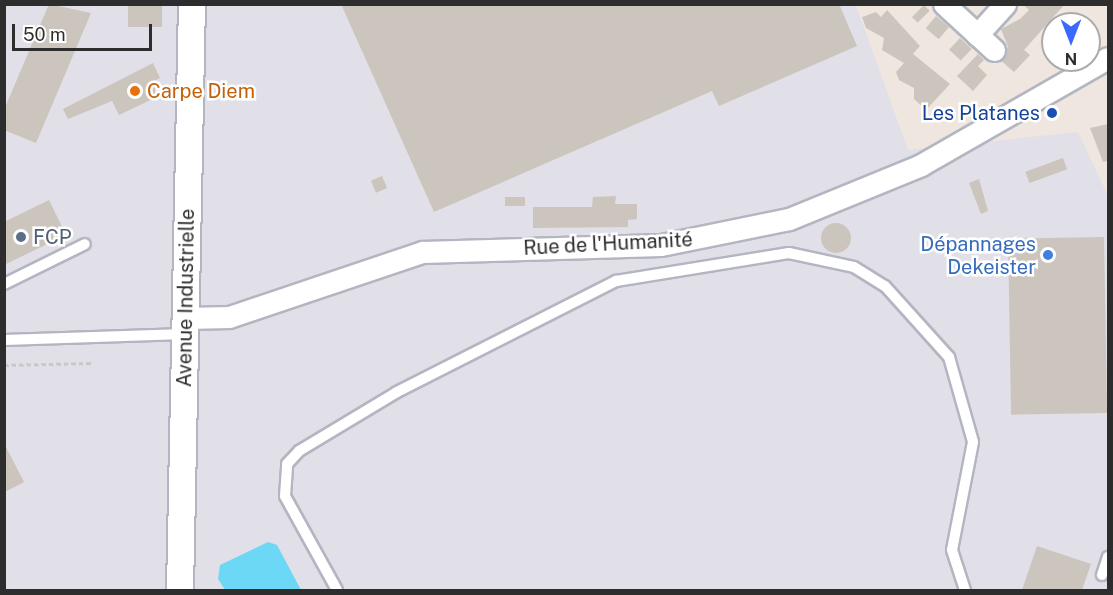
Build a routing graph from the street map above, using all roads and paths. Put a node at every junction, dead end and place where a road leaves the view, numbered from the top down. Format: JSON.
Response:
{"nodes":[{"id":1,"x":192,"y":4,"type":"edge"},
{"id":2,"x":944,"y":4,"type":"edge"},
{"id":3,"x":1005,"y":4,"type":"edge"},
{"id":4,"x":977,"y":35,"type":"junction"},
{"id":5,"x":994,"y":51,"type":"dead end"},
{"id":6,"x":1108,"y":58,"type":"edge"},
{"id":7,"x":85,"y":244,"type":"dead end"},
{"id":8,"x":4,"y":284,"type":"edge"},
{"id":9,"x":185,"y":326,"type":"junction"},
{"id":10,"x":4,"y":339,"type":"edge"},
{"id":11,"x":92,"y":363,"type":"dead end"},
{"id":12,"x":4,"y":365,"type":"edge"},
{"id":13,"x":1108,"y":557,"type":"edge"},
{"id":14,"x":1102,"y":575,"type":"dead end"},
{"id":15,"x":180,"y":591,"type":"edge"},
{"id":16,"x":337,"y":591,"type":"edge"},
{"id":17,"x":965,"y":591,"type":"edge"}],
"edges":[{"from":1,"to":9,"type":"street","name":"Avenue Industrielle"},
{"from":2,"to":4,"type":"street"},
{"from":3,"to":4,"type":"street"},
{"from":4,"to":5,"type":"street"},
{"from":6,"to":9,"type":"street","name":"Rue de l'Humanité"},
{"from":7,"to":8,"type":"lane"},
{"from":9,"to":10,"type":"lane"},
{"from":9,"to":15,"type":"street","name":"Avenue Industrielle"},
{"from":11,"to":12,"type":"path"},
{"from":13,"to":14,"type":"lane"},
{"from":16,"to":17,"type":"lane"}]}
